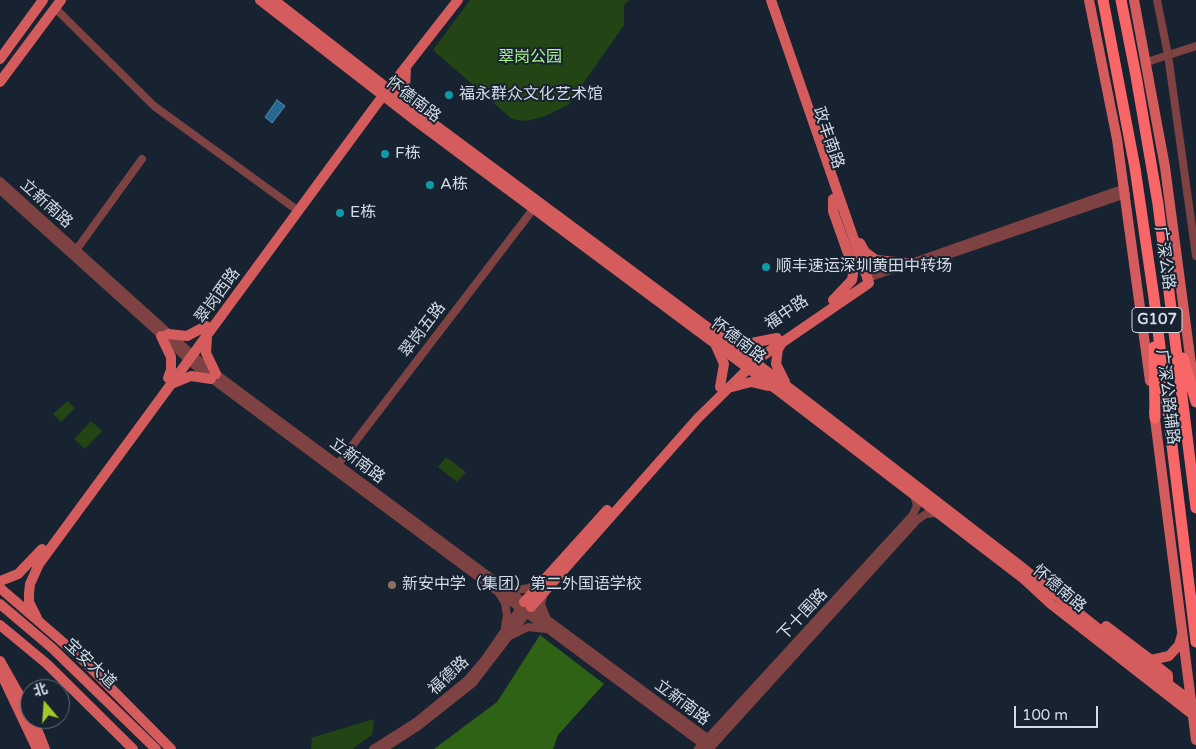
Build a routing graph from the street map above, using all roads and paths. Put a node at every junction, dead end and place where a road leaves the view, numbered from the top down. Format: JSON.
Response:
{"nodes":[{"id":1,"x":43,"y":0,"type":"edge"},
{"id":2,"x":260,"y":0,"type":"edge"},
{"id":3,"x":274,"y":0,"type":"edge"},
{"id":4,"x":449,"y":0,"type":"edge"},
{"id":5,"x":458,"y":0,"type":"edge"},
{"id":6,"x":765,"y":0,"type":"edge"},
{"id":7,"x":772,"y":0,"type":"edge"},
{"id":8,"x":1089,"y":0,"type":"edge"},
{"id":9,"x":1102,"y":0,"type":"edge"},
{"id":10,"x":1121,"y":0,"type":"edge"},
{"id":11,"x":1134,"y":0,"type":"edge"},
{"id":12,"x":1157,"y":0,"type":"edge"},
{"id":13,"x":58,"y":4,"type":"edge"},
{"id":14,"x":1196,"y":46,"type":"edge"},
{"id":15,"x":1168,"y":55,"type":"junction"},
{"id":16,"x":0,"y":59,"type":"edge"},
{"id":17,"x":1147,"y":62,"type":"junction"},
{"id":18,"x":406,"y":67,"type":"junction"},
{"id":19,"x":0,"y":82,"type":"edge"},
{"id":20,"x":384,"y":91,"type":"junction"},
{"id":21,"x":419,"y":112,"type":"junction"},
{"id":22,"x":142,"y":160,"type":"dead end"},
{"id":23,"x":0,"y":181,"type":"edge"},
{"id":24,"x":0,"y":190,"type":"edge"},
{"id":25,"x":1125,"y":191,"type":"junction"},
{"id":26,"x":833,"y":199,"type":"junction"},
{"id":27,"x":293,"y":208,"type":"junction"},
{"id":28,"x":534,"y":208,"type":"junction"},
{"id":29,"x":848,"y":221,"type":"junction"},
{"id":30,"x":74,"y":252,"type":"junction"},
{"id":31,"x":1196,"y":256,"type":"edge"},
{"id":32,"x":906,"y":264,"type":"junction"},
{"id":33,"x":865,"y":282,"type":"junction"},
{"id":34,"x":1154,"y":298,"type":"junction"},
{"id":35,"x":833,"y":300,"type":"junction"},
{"id":36,"x":1172,"y":319,"type":"junction"},
{"id":37,"x":207,"y":330,"type":"junction"},
{"id":38,"x":710,"y":334,"type":"junction"},
{"id":39,"x":165,"y":335,"type":"junction"},
{"id":40,"x":780,"y":339,"type":"junction"},
{"id":41,"x":188,"y":356,"type":"junction"},
{"id":42,"x":749,"y":363,"type":"junction"},
{"id":43,"x":214,"y":376,"type":"junction"},
{"id":44,"x":169,"y":381,"type":"junction"},
{"id":45,"x":724,"y":388,"type":"junction"},
{"id":46,"x":792,"y":390,"type":"junction"},
{"id":47,"x":780,"y":392,"type":"junction"},
{"id":48,"x":1196,"y":403,"type":"edge"},
{"id":49,"x":1155,"y":418,"type":"junction"},
{"id":50,"x":336,"y":467,"type":"junction"},
{"id":51,"x":914,"y":495,"type":"junction"},
{"id":52,"x":1196,"y":508,"type":"edge"},
{"id":53,"x":937,"y":513,"type":"junction"},
{"id":54,"x":548,"y":575,"type":"junction"},
{"id":55,"x":0,"y":581,"type":"edge"},
{"id":56,"x":493,"y":583,"type":"junction"},
{"id":57,"x":0,"y":588,"type":"edge"},
{"id":58,"x":545,"y":591,"type":"junction"},
{"id":59,"x":0,"y":604,"type":"edge"},
{"id":60,"x":525,"y":607,"type":"junction"},
{"id":61,"x":37,"y":618,"type":"junction"},
{"id":62,"x":549,"y":621,"type":"junction"},
{"id":63,"x":0,"y":625,"type":"edge"},
{"id":64,"x":553,"y":632,"type":"junction"},
{"id":65,"x":1183,"y":632,"type":"junction"},
{"id":66,"x":505,"y":637,"type":"junction"},
{"id":67,"x":1196,"y":642,"type":"edge"},
{"id":68,"x":0,"y":661,"type":"edge"},
{"id":69,"x":1148,"y":664,"type":"junction"},
{"id":70,"x":0,"y":671,"type":"edge"},
{"id":71,"x":1154,"y":684,"type":"junction"},
{"id":72,"x":20,"y":696,"type":"edge"},
{"id":73,"x":1194,"y":710,"type":"edge"},
{"id":74,"x":37,"y":729,"type":"edge"},
{"id":75,"x":1196,"y":740,"type":"edge"},
{"id":76,"x":707,"y":745,"type":"edge"},
{"id":77,"x":37,"y":749,"type":"edge"},
{"id":78,"x":46,"y":749,"type":"edge"},
{"id":79,"x":133,"y":749,"type":"edge"},
{"id":80,"x":156,"y":749,"type":"edge"},
{"id":81,"x":171,"y":749,"type":"edge"},
{"id":82,"x":373,"y":749,"type":"edge"},
{"id":83,"x":383,"y":749,"type":"edge"}],
"edges":[{"from":1,"to":16,"type":"main road"},
{"from":2,"to":20,"type":"main road","name":"怀德南路"},
{"from":3,"to":20,"type":"main road","name":"怀德南路"},
{"from":4,"to":20,"type":"main road","name":"翠岗西路"},
{"from":5,"to":18,"type":"main road","name":"翠岗西路"},
{"from":6,"to":26,"type":"main road","name":"政丰南路"},
{"from":7,"to":29,"type":"main road","name":"政丰南路"},
{"from":8,"to":25,"type":"main road","name":"广深公路辅路"},
{"from":9,"to":34,"type":"highway","name":"广深公路","number":"G107"},
{"from":10,"to":36,"type":"highway","name":"广深公路","number":"G107"},
{"from":11,"to":17,"type":"main road","name":"广深公路辅路"},
{"from":12,"to":15,"type":"street"},
{"from":13,"to":19,"type":"main road"},
{"from":13,"to":27,"type":"street"},
{"from":14,"to":15,"type":"street"},
{"from":15,"to":17,"type":"street"},
{"from":15,"to":31,"type":"street"},
{"from":17,"to":48,"type":"main road","name":"广深公路辅路"},
{"from":18,"to":20,"type":"main road","name":"翠岗西路"},
{"from":18,"to":21,"type":"main road"},
{"from":20,"to":21,"type":"main road","name":"怀德南路"},
{"from":20,"to":27,"type":"main road","name":"翠岗西路"},
{"from":20,"to":28,"type":"main road","name":"怀德南路"},
{"from":20,"to":37,"type":"main road","name":"翠岗西路"},
{"from":21,"to":38,"type":"main road","name":"怀德南路"},
{"from":22,"to":30,"type":"street"},
{"from":23,"to":30,"type":"street","name":"立新南路"},
{"from":24,"to":30,"type":"street","name":"立新南路"},
{"from":25,"to":32,"type":"street","name":"福中路"},
{"from":25,"to":33,"type":"street","name":"福中路"},
{"from":25,"to":49,"type":"main road","name":"广深公路辅路"},
{"from":26,"to":33,"type":"main road","name":"政丰南路"},
{"from":26,"to":35,"type":"main road"},
{"from":27,"to":37,"type":"main road","name":"翠岗西路"},
{"from":28,"to":38,"type":"main road","name":"怀德南路"},
{"from":28,"to":50,"type":"street","name":"翠岗五路"},
{"from":29,"to":32,"type":"main road"},
{"from":29,"to":33,"type":"main road","name":"政丰南路"},
{"from":30,"to":39,"type":"street","name":"立新南路"},
{"from":32,"to":33,"type":"street","name":"福中路"},
{"from":33,"to":35,"type":"main road","name":"福中路"},
{"from":33,"to":40,"type":"main road","name":"福中路"},
{"from":34,"to":49,"type":"highway"},
{"from":34,"to":67,"type":"highway","name":"广深公路","number":"G107"},
{"from":35,"to":40,"type":"main road","name":"福中路"},
{"from":36,"to":48,"type":"highway"},
{"from":36,"to":52,"type":"highway","name":"广深公路","number":"G107"},
{"from":37,"to":39,"type":"main road"},
{"from":37,"to":41,"type":"main road","name":"翠岗西路"},
{"from":37,"to":43,"type":"main road"},
{"from":38,"to":40,"type":"main road"},
{"from":38,"to":42,"type":"main road","name":"怀德南路"},
{"from":38,"to":45,"type":"main road"},
{"from":39,"to":41,"type":"street","name":"立新南路"},
{"from":39,"to":44,"type":"main road"},
{"from":40,"to":42,"type":"main road","name":"福中路"},
{"from":40,"to":46,"type":"main road"},
{"from":41,"to":43,"type":"street","name":"立新南路"},
{"from":41,"to":44,"type":"main road","name":"翠岗西路"},
{"from":42,"to":45,"type":"main road","name":"福中路"},
{"from":42,"to":46,"type":"main road","name":"怀德南路"},
{"from":42,"to":47,"type":"main road","name":"怀德南路"},
{"from":43,"to":44,"type":"main road"},
{"from":43,"to":50,"type":"street","name":"立新南路"},
{"from":44,"to":55,"type":"main road","name":"翠岗西路"},
{"from":44,"to":61,"type":"main road","name":"翠岗西路"},
{"from":45,"to":47,"type":"main road"},
{"from":45,"to":54,"type":"main road","name":"福中路"},
{"from":45,"to":58,"type":"main road","name":"福中路"},
{"from":46,"to":69,"type":"main road","name":"怀德南路"},
{"from":47,"to":51,"type":"main road","name":"怀德南路"},
{"from":49,"to":65,"type":"main road","name":"广深公路辅路"},
{"from":50,"to":56,"type":"street","name":"立新南路"},
{"from":51,"to":53,"type":"main road","name":"怀德南路"},
{"from":51,"to":76,"type":"street","name":"下十围路"},
{"from":53,"to":71,"type":"main road","name":"怀德南路"},
{"from":53,"to":76,"type":"street","name":"下十围路"},
{"from":54,"to":56,"type":"street"},
{"from":54,"to":60,"type":"main road","name":"福中路"},
{"from":56,"to":60,"type":"street","name":"立新南路"},
{"from":56,"to":66,"type":"street"},
{"from":57,"to":61,"type":"main road"},
{"from":58,"to":60,"type":"main road","name":"福中路"},
{"from":58,"to":62,"type":"street"},
{"from":59,"to":80,"type":"main road","name":"宝安大道"},
{"from":60,"to":62,"type":"street","name":"立新南路"},
{"from":60,"to":64,"type":"street","name":"立新南路"},
{"from":60,"to":66,"type":"street","name":"福德路"},
{"from":61,"to":81,"type":"main road"},
{"from":62,"to":76,"type":"street","name":"立新南路"},
{"from":63,"to":79,"type":"main road","name":"宝安大道"},
{"from":64,"to":66,"type":"street"},
{"from":64,"to":76,"type":"street","name":"立新南路"},
{"from":65,"to":69,"type":"main road"},
{"from":65,"to":73,"type":"main road","name":"广深公路辅路"},
{"from":66,"to":82,"type":"street","name":"福德路"},
{"from":66,"to":83,"type":"street","name":"福德路"},
{"from":68,"to":72,"type":"main road"},
{"from":69,"to":71,"type":"main road"},
{"from":69,"to":73,"type":"main road","name":"怀德南路","bridge":true},
{"from":70,"to":77,"type":"main road"},
{"from":71,"to":73,"type":"main road","name":"怀德南路"},
{"from":73,"to":75,"type":"main road","name":"广深公路辅路"},
{"from":74,"to":78,"type":"main road"}]}
